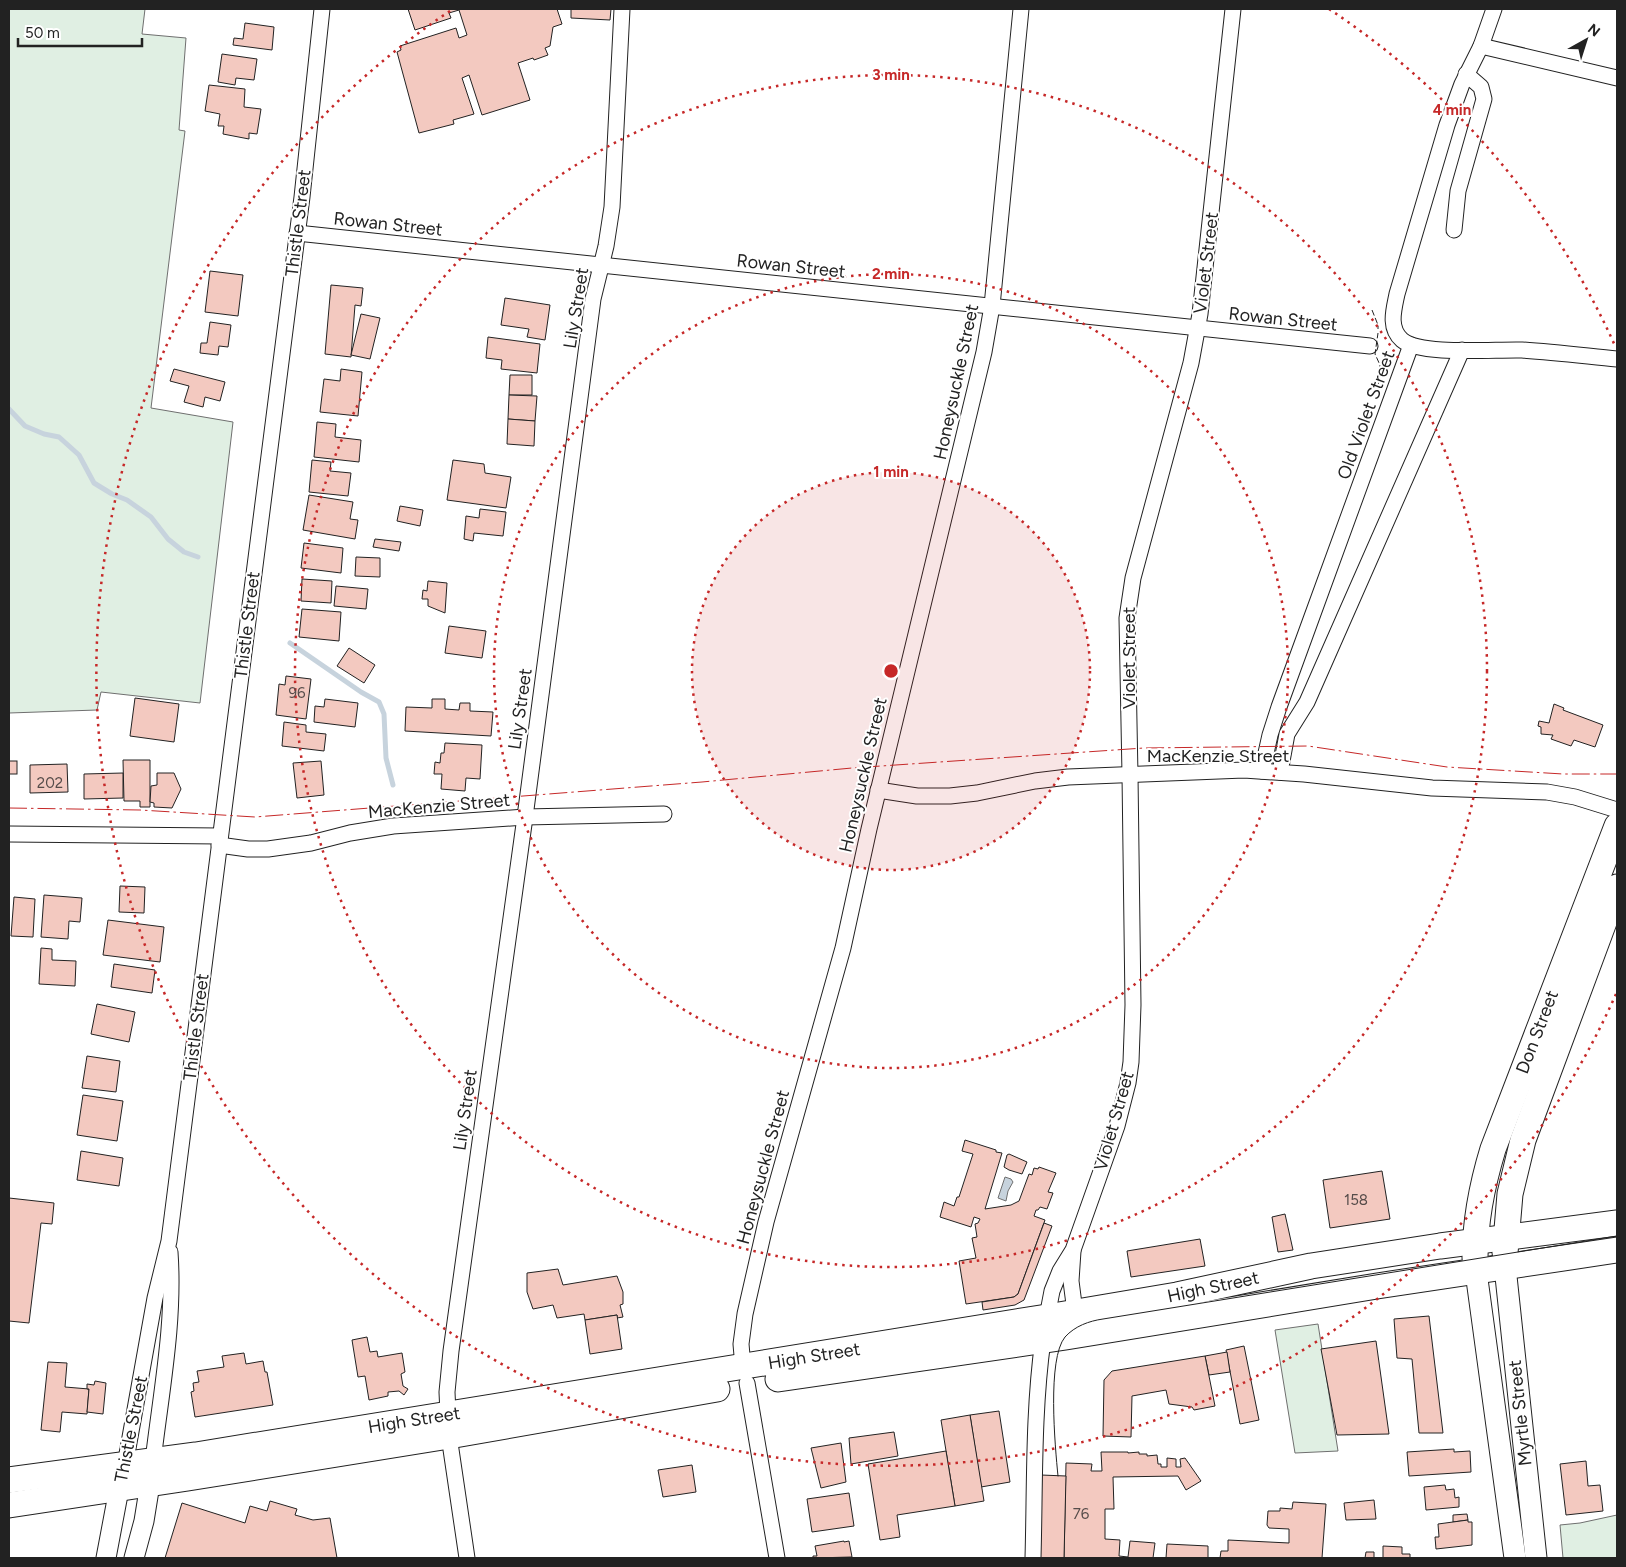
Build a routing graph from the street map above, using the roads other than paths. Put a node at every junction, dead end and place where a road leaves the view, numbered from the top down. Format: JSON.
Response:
{"nodes":[{"id":1,"x":322,"y":9,"type":"edge"},
{"id":2,"x":622,"y":9,"type":"edge"},
{"id":3,"x":1021,"y":9,"type":"edge"},
{"id":4,"x":1233,"y":9,"type":"edge"},
{"id":5,"x":1494,"y":9,"type":"edge"},
{"id":6,"x":1481,"y":46,"type":"junction"},
{"id":7,"x":1466,"y":74,"type":"junction"},
{"id":8,"x":1617,"y":78,"type":"edge"},
{"id":9,"x":1454,"y":230,"type":"dead end"},
{"id":10,"x":297,"y":233,"type":"junction"},
{"id":11,"x":602,"y":265,"type":"junction"},
{"id":12,"x":992,"y":306,"type":"junction"},
{"id":13,"x":1198,"y":328,"type":"junction"},
{"id":14,"x":1411,"y":345,"type":"junction"},
{"id":15,"x":1370,"y":346,"type":"dead end"},
{"id":16,"x":1462,"y":350,"type":"junction"},
{"id":17,"x":1617,"y":359,"type":"edge"},
{"id":18,"x":1262,"y":771,"type":"junction"},
{"id":19,"x":1280,"y":772,"type":"junction"},
{"id":20,"x":1130,"y":775,"type":"junction"},
{"id":21,"x":878,"y":790,"type":"junction"},
{"id":22,"x":1617,"y":810,"type":"edge"},
{"id":23,"x":664,"y":814,"type":"dead end"},
{"id":24,"x":525,"y":818,"type":"junction"},
{"id":25,"x":1617,"y":826,"type":"edge"},
{"id":26,"x":9,"y":834,"type":"edge"},
{"id":27,"x":220,"y":841,"type":"junction"},
{"id":28,"x":1609,"y":871,"type":"edge"},
{"id":29,"x":1617,"y":887,"type":"edge"},
{"id":30,"x":1617,"y":1222,"type":"edge"},
{"id":31,"x":1506,"y":1238,"type":"junction"},
{"id":32,"x":169,"y":1241,"type":"junction"},
{"id":33,"x":1475,"y":1242,"type":"junction"},
{"id":34,"x":1073,"y":1250,"type":"junction"},
{"id":35,"x":1617,"y":1250,"type":"edge"},
{"id":36,"x":1505,"y":1267,"type":"junction"},
{"id":37,"x":1476,"y":1272,"type":"junction"},
{"id":38,"x":1199,"y":1290,"type":"junction"},
{"id":39,"x":1206,"y":1314,"type":"junction"},
{"id":40,"x":1078,"y":1323,"type":"junction"},
{"id":41,"x":1045,"y":1329,"type":"junction"},
{"id":42,"x":745,"y":1375,"type":"junction"},
{"id":43,"x":448,"y":1425,"type":"junction"},
{"id":44,"x":125,"y":1465,"type":"junction"},
{"id":45,"x":152,"y":1472,"type":"junction"},
{"id":46,"x":9,"y":1480,"type":"edge"},
{"id":47,"x":119,"y":1489,"type":"junction"},
{"id":48,"x":9,"y":1505,"type":"edge"},
{"id":49,"x":106,"y":1558,"type":"edge"},
{"id":50,"x":134,"y":1558,"type":"edge"},
{"id":51,"x":468,"y":1558,"type":"edge"},
{"id":52,"x":777,"y":1558,"type":"edge"},
{"id":53,"x":1033,"y":1558,"type":"edge"},
{"id":54,"x":1515,"y":1558,"type":"edge"},
{"id":55,"x":1536,"y":1558,"type":"edge"}],
"edges":[{"from":1,"to":10,"type":"street","name":"Thistle Street"},
{"from":2,"to":11,"type":"street","name":"Lily Street"},
{"from":3,"to":12,"type":"street","name":"Honeysuckle Street"},
{"from":4,"to":13,"type":"street","name":"Violet Street"},
{"from":5,"to":6,"type":"street","name":"Old Violet Street"},
{"from":6,"to":7,"type":"street","name":"Old Violet Street"},
{"from":6,"to":8,"type":"street"},
{"from":7,"to":9,"type":"street"},
{"from":7,"to":14,"type":"street","name":"Old Violet Street"},
{"from":10,"to":11,"type":"street","name":"Rowan Street"},
{"from":10,"to":27,"type":"street","name":"Thistle Street"},
{"from":11,"to":12,"type":"street","name":"Rowan Street"},
{"from":11,"to":24,"type":"street","name":"Lily Street"},
{"from":12,"to":13,"type":"street","name":"Rowan Street"},
{"from":12,"to":21,"type":"street","name":"Honeysuckle Street"},
{"from":13,"to":15,"type":"street","name":"Rowan Street"},
{"from":13,"to":20,"type":"street","name":"Violet Street"},
{"from":14,"to":16,"type":"street"},
{"from":14,"to":18,"type":"street","name":"Old Violet Street"},
{"from":16,"to":17,"type":"street"},
{"from":16,"to":19,"type":"street"},
{"from":18,"to":19,"type":"street","name":"MacKenzie Street"},
{"from":18,"to":20,"type":"street","name":"MacKenzie Street"},
{"from":19,"to":22,"type":"street","name":"MacKenzie Street"},
{"from":20,"to":21,"type":"street","name":"MacKenzie Street"},
{"from":20,"to":34,"type":"street","name":"Violet Street"},
{"from":21,"to":42,"type":"street","name":"Honeysuckle Street"},
{"from":23,"to":24,"type":"street","name":"MacKenzie Street"},
{"from":24,"to":27,"type":"street","name":"MacKenzie Street"},
{"from":24,"to":43,"type":"street","name":"Lily Street"},
{"from":25,"to":28,"type":"highway","name":"Don Street"},
{"from":26,"to":27,"type":"street","name":"MacKenzie Street"},
{"from":27,"to":32,"type":"street","name":"Thistle Street"},
{"from":28,"to":33,"type":"highway","name":"Don Street"},
{"from":29,"to":31,"type":"highway","name":"Don Street"},
{"from":30,"to":31,"type":"highway","name":"High Street"},
{"from":31,"to":33,"type":"highway","name":"High Street"},
{"from":31,"to":36,"type":"highway","name":"Don Street"},
{"from":32,"to":44,"type":"street","name":"Thistle Street"},
{"from":32,"to":45,"type":"street","name":"Thistle Street"},
{"from":33,"to":37,"type":"highway","name":"Don Street"},
{"from":33,"to":38,"type":"highway","name":"High Street"},
{"from":34,"to":40,"type":"street","name":"Violet Street"},
{"from":34,"to":41,"type":"street","name":"Violet Street"},
{"from":35,"to":36,"type":"highway","name":"High Street"},
{"from":36,"to":37,"type":"highway","name":"High Street"},
{"from":36,"to":55,"type":"main road","name":"Myrtle Street"},
{"from":37,"to":39,"type":"highway","name":"High Street"},
{"from":37,"to":54,"type":"main road","name":"Myrtle Street"},
{"from":38,"to":39,"type":"highway"},
{"from":38,"to":40,"type":"highway","name":"High Street"},
{"from":39,"to":40,"type":"highway","name":"High Street"},
{"from":40,"to":41,"type":"highway","name":"High Street"},
{"from":41,"to":42,"type":"highway","name":"High Street"},
{"from":41,"to":53,"type":"street","name":"Violet Street"},
{"from":42,"to":43,"type":"highway","name":"High Street"},
{"from":42,"to":52,"type":"street","name":"Honeysuckle Street"},
{"from":43,"to":45,"type":"highway","name":"High Street"},
{"from":43,"to":51,"type":"street","name":"Lily Street"},
{"from":44,"to":45,"type":"highway","name":"High Street"},
{"from":44,"to":46,"type":"highway","name":"High Street"},
{"from":44,"to":47,"type":"highway","name":"Thistle Street"},
{"from":45,"to":47,"type":"highway","name":"High Street"},
{"from":45,"to":50,"type":"street","name":"Thistle Street"},
{"from":47,"to":48,"type":"highway","name":"High Street"},
{"from":47,"to":49,"type":"street","name":"Thistle Street"}]}
